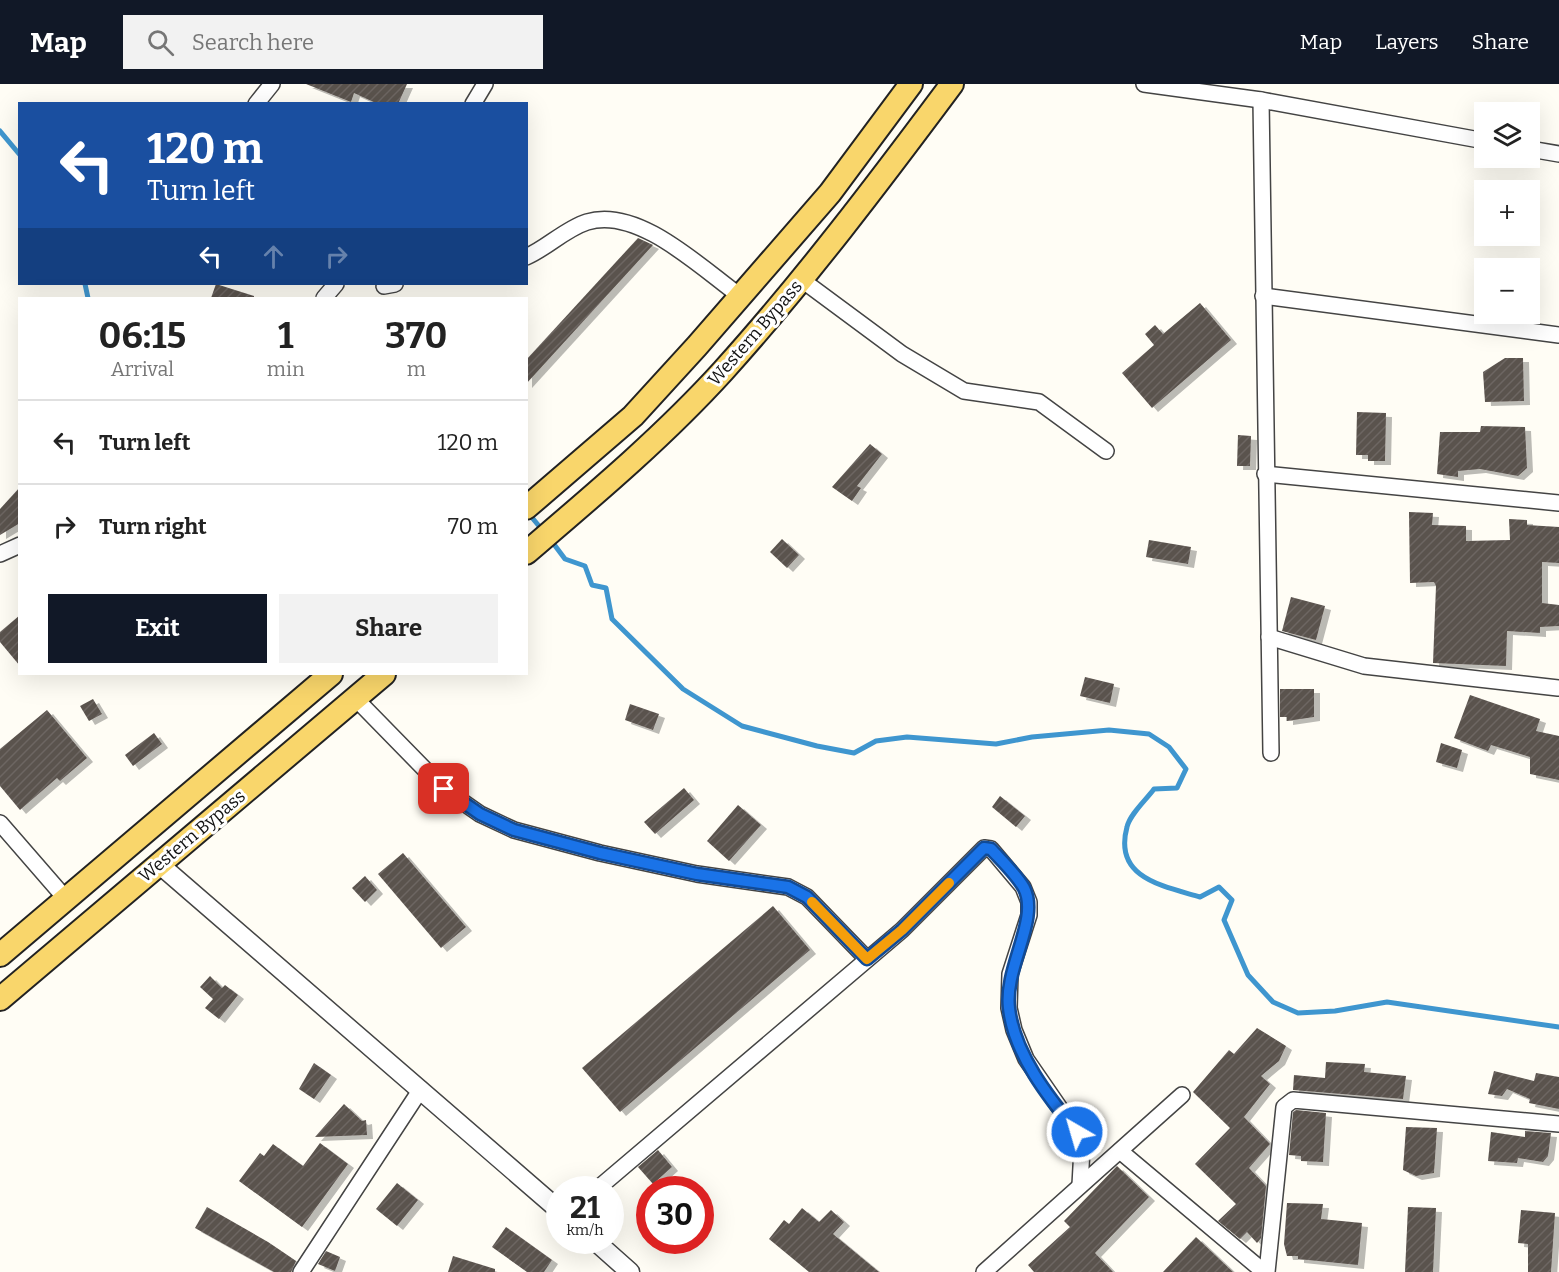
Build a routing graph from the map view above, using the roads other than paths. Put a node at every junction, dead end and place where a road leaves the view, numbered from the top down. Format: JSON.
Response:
{"nodes":[{"id":1,"x":272,"y":84,"type":"edge"},
{"id":2,"x":485,"y":84,"type":"edge"},
{"id":3,"x":911,"y":84,"type":"edge"},
{"id":4,"x":952,"y":84,"type":"edge"},
{"id":5,"x":1144,"y":84,"type":"edge"},
{"id":6,"x":1261,"y":100,"type":"junction"},
{"id":7,"x":258,"y":102,"type":"edge"},
{"id":8,"x":474,"y":102,"type":"edge"},
{"id":9,"x":1474,"y":139,"type":"edge"},
{"id":10,"x":1540,"y":151,"type":"edge"},
{"id":11,"x":1559,"y":154,"type":"edge"},
{"id":12,"x":528,"y":256,"type":"edge"},
{"id":13,"x":802,"y":280,"type":"junction"},
{"id":14,"x":335,"y":285,"type":"edge"},
{"id":15,"x":740,"y":296,"type":"junction"},
{"id":16,"x":1263,"y":296,"type":"junction"},
{"id":17,"x":325,"y":297,"type":"edge"},
{"id":18,"x":1559,"y":335,"type":"edge"},
{"id":19,"x":1106,"y":451,"type":"dead end"},
{"id":20,"x":1265,"y":474,"type":"junction"},
{"id":21,"x":1559,"y":503,"type":"edge"},
{"id":22,"x":528,"y":506,"type":"edge"},
{"id":23,"x":18,"y":546,"type":"edge"},
{"id":24,"x":528,"y":551,"type":"edge"},
{"id":25,"x":0,"y":555,"type":"edge"},
{"id":26,"x":1269,"y":637,"type":"junction"},
{"id":27,"x":331,"y":675,"type":"edge"},
{"id":28,"x":383,"y":675,"type":"edge"},
{"id":29,"x":1558,"y":688,"type":"edge"},
{"id":30,"x":355,"y":698,"type":"junction"},
{"id":31,"x":1271,"y":753,"type":"dead end"},
{"id":32,"x":0,"y":824,"type":"edge"},
{"id":33,"x":159,"y":864,"type":"junction"},
{"id":34,"x":66,"y":898,"type":"junction"},
{"id":35,"x":0,"y":955,"type":"edge"},
{"id":36,"x":867,"y":959,"type":"junction"},
{"id":37,"x":0,"y":999,"type":"edge"},
{"id":38,"x":421,"y":1089,"type":"junction"},
{"id":39,"x":1182,"y":1095,"type":"dead end"},
{"id":40,"x":1559,"y":1124,"type":"edge"},
{"id":41,"x":1120,"y":1150,"type":"junction"},
{"id":42,"x":612,"y":1176,"type":"edge"},
{"id":43,"x":1080,"y":1185,"type":"junction"},
{"id":44,"x":546,"y":1198,"type":"edge"},
{"id":45,"x":610,"y":1254,"type":"edge"},
{"id":46,"x":1258,"y":1271,"type":"edge"},
{"id":47,"x":301,"y":1272,"type":"edge"},
{"id":48,"x":630,"y":1272,"type":"edge"},
{"id":49,"x":984,"y":1272,"type":"edge"}],
"edges":[{"from":1,"to":7,"type":"street"},
{"from":2,"to":8,"type":"street"},
{"from":3,"to":15,"type":"main road","name":"Western Bypass"},
{"from":4,"to":13,"type":"main road","name":"Western Bypass"},
{"from":5,"to":6,"type":"street"},
{"from":6,"to":9,"type":"street"},
{"from":6,"to":16,"type":"street"},
{"from":10,"to":11,"type":"street"},
{"from":12,"to":15,"type":"street"},
{"from":13,"to":19,"type":"street"},
{"from":13,"to":24,"type":"main road","name":"Western Bypass"},
{"from":14,"to":17,"type":"street"},
{"from":15,"to":22,"type":"main road","name":"Western Bypass"},
{"from":16,"to":18,"type":"street"},
{"from":16,"to":20,"type":"street"},
{"from":20,"to":21,"type":"street"},
{"from":20,"to":26,"type":"street"},
{"from":23,"to":25,"type":"street"},
{"from":26,"to":29,"type":"street"},
{"from":26,"to":31,"type":"street"},
{"from":27,"to":34,"type":"main road","name":"Western Bypass"},
{"from":28,"to":30,"type":"main road","name":"Western Bypass"},
{"from":30,"to":33,"type":"main road","name":"Western Bypass"},
{"from":30,"to":36,"type":"street"},
{"from":32,"to":34,"type":"street"},
{"from":33,"to":37,"type":"main road","name":"Western Bypass"},
{"from":33,"to":38,"type":"street"},
{"from":34,"to":35,"type":"main road","name":"Western Bypass"},
{"from":36,"to":42,"type":"street"},
{"from":36,"to":43,"type":"street"},
{"from":38,"to":44,"type":"street"},
{"from":38,"to":47,"type":"street"},
{"from":39,"to":41,"type":"street"},
{"from":40,"to":46,"type":"street"},
{"from":41,"to":43,"type":"street"},
{"from":41,"to":46,"type":"street"},
{"from":43,"to":49,"type":"street"},
{"from":45,"to":48,"type":"street"}]}
